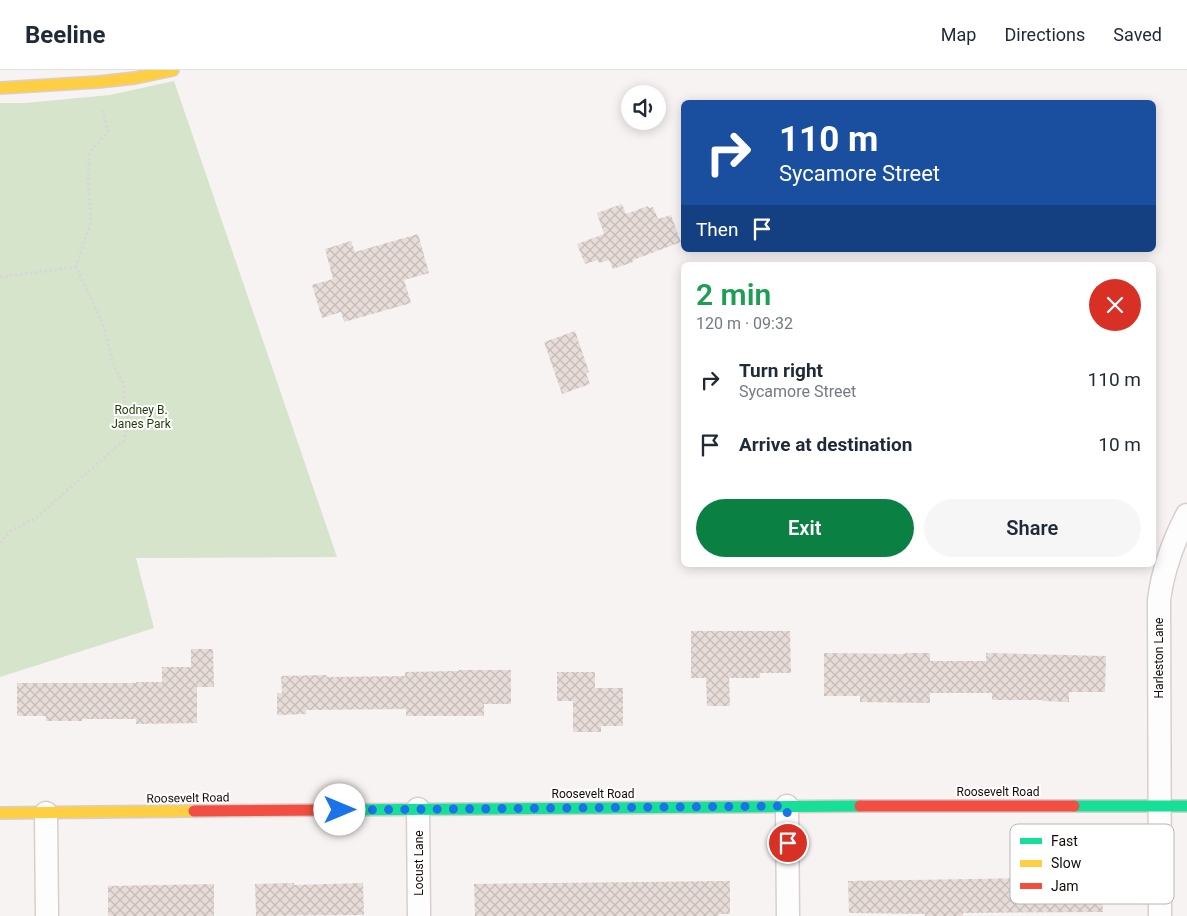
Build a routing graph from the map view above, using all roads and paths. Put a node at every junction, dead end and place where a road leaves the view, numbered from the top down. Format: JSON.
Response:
{"nodes":[{"id":1,"x":173,"y":70,"type":"edge"},
{"id":2,"x":98,"y":82,"type":"junction"},
{"id":3,"x":0,"y":88,"type":"edge"},
{"id":4,"x":76,"y":267,"type":"junction"},
{"id":5,"x":0,"y":277,"type":"edge"},
{"id":6,"x":1187,"y":515,"type":"edge"},
{"id":7,"x":0,"y":543,"type":"edge"},
{"id":8,"x":787,"y":806,"type":"junction"},
{"id":9,"x":1160,"y":806,"type":"junction"},
{"id":10,"x":1187,"y":806,"type":"edge"},
{"id":11,"x":418,"y":809,"type":"junction"},
{"id":12,"x":0,"y":813,"type":"edge"},
{"id":13,"x":46,"y":813,"type":"junction"},
{"id":14,"x":1160,"y":824,"type":"edge"},
{"id":15,"x":46,"y":916,"type":"edge"},
{"id":16,"x":419,"y":916,"type":"edge"},
{"id":17,"x":788,"y":916,"type":"edge"}],
"edges":[{"from":1,"to":2,"type":"street"},
{"from":2,"to":3,"type":"street"},
{"from":2,"to":4,"type":"path"},
{"from":4,"to":5,"type":"path"},
{"from":4,"to":7,"type":"path"},
{"from":6,"to":9,"type":"street","name":"Harleston Lane"},
{"from":8,"to":9,"type":"street","name":"Roosevelt Road"},
{"from":8,"to":11,"type":"street","name":"Roosevelt Road"},
{"from":8,"to":17,"type":"street"},
{"from":9,"to":10,"type":"street","name":"Roosevelt Road"},
{"from":9,"to":14,"type":"street","name":"Harleston Lane"},
{"from":11,"to":13,"type":"street","name":"Roosevelt Road"},
{"from":11,"to":16,"type":"street","name":"Locust Lane"},
{"from":12,"to":13,"type":"street","name":"Roosevelt Road"},
{"from":13,"to":15,"type":"street"}]}
